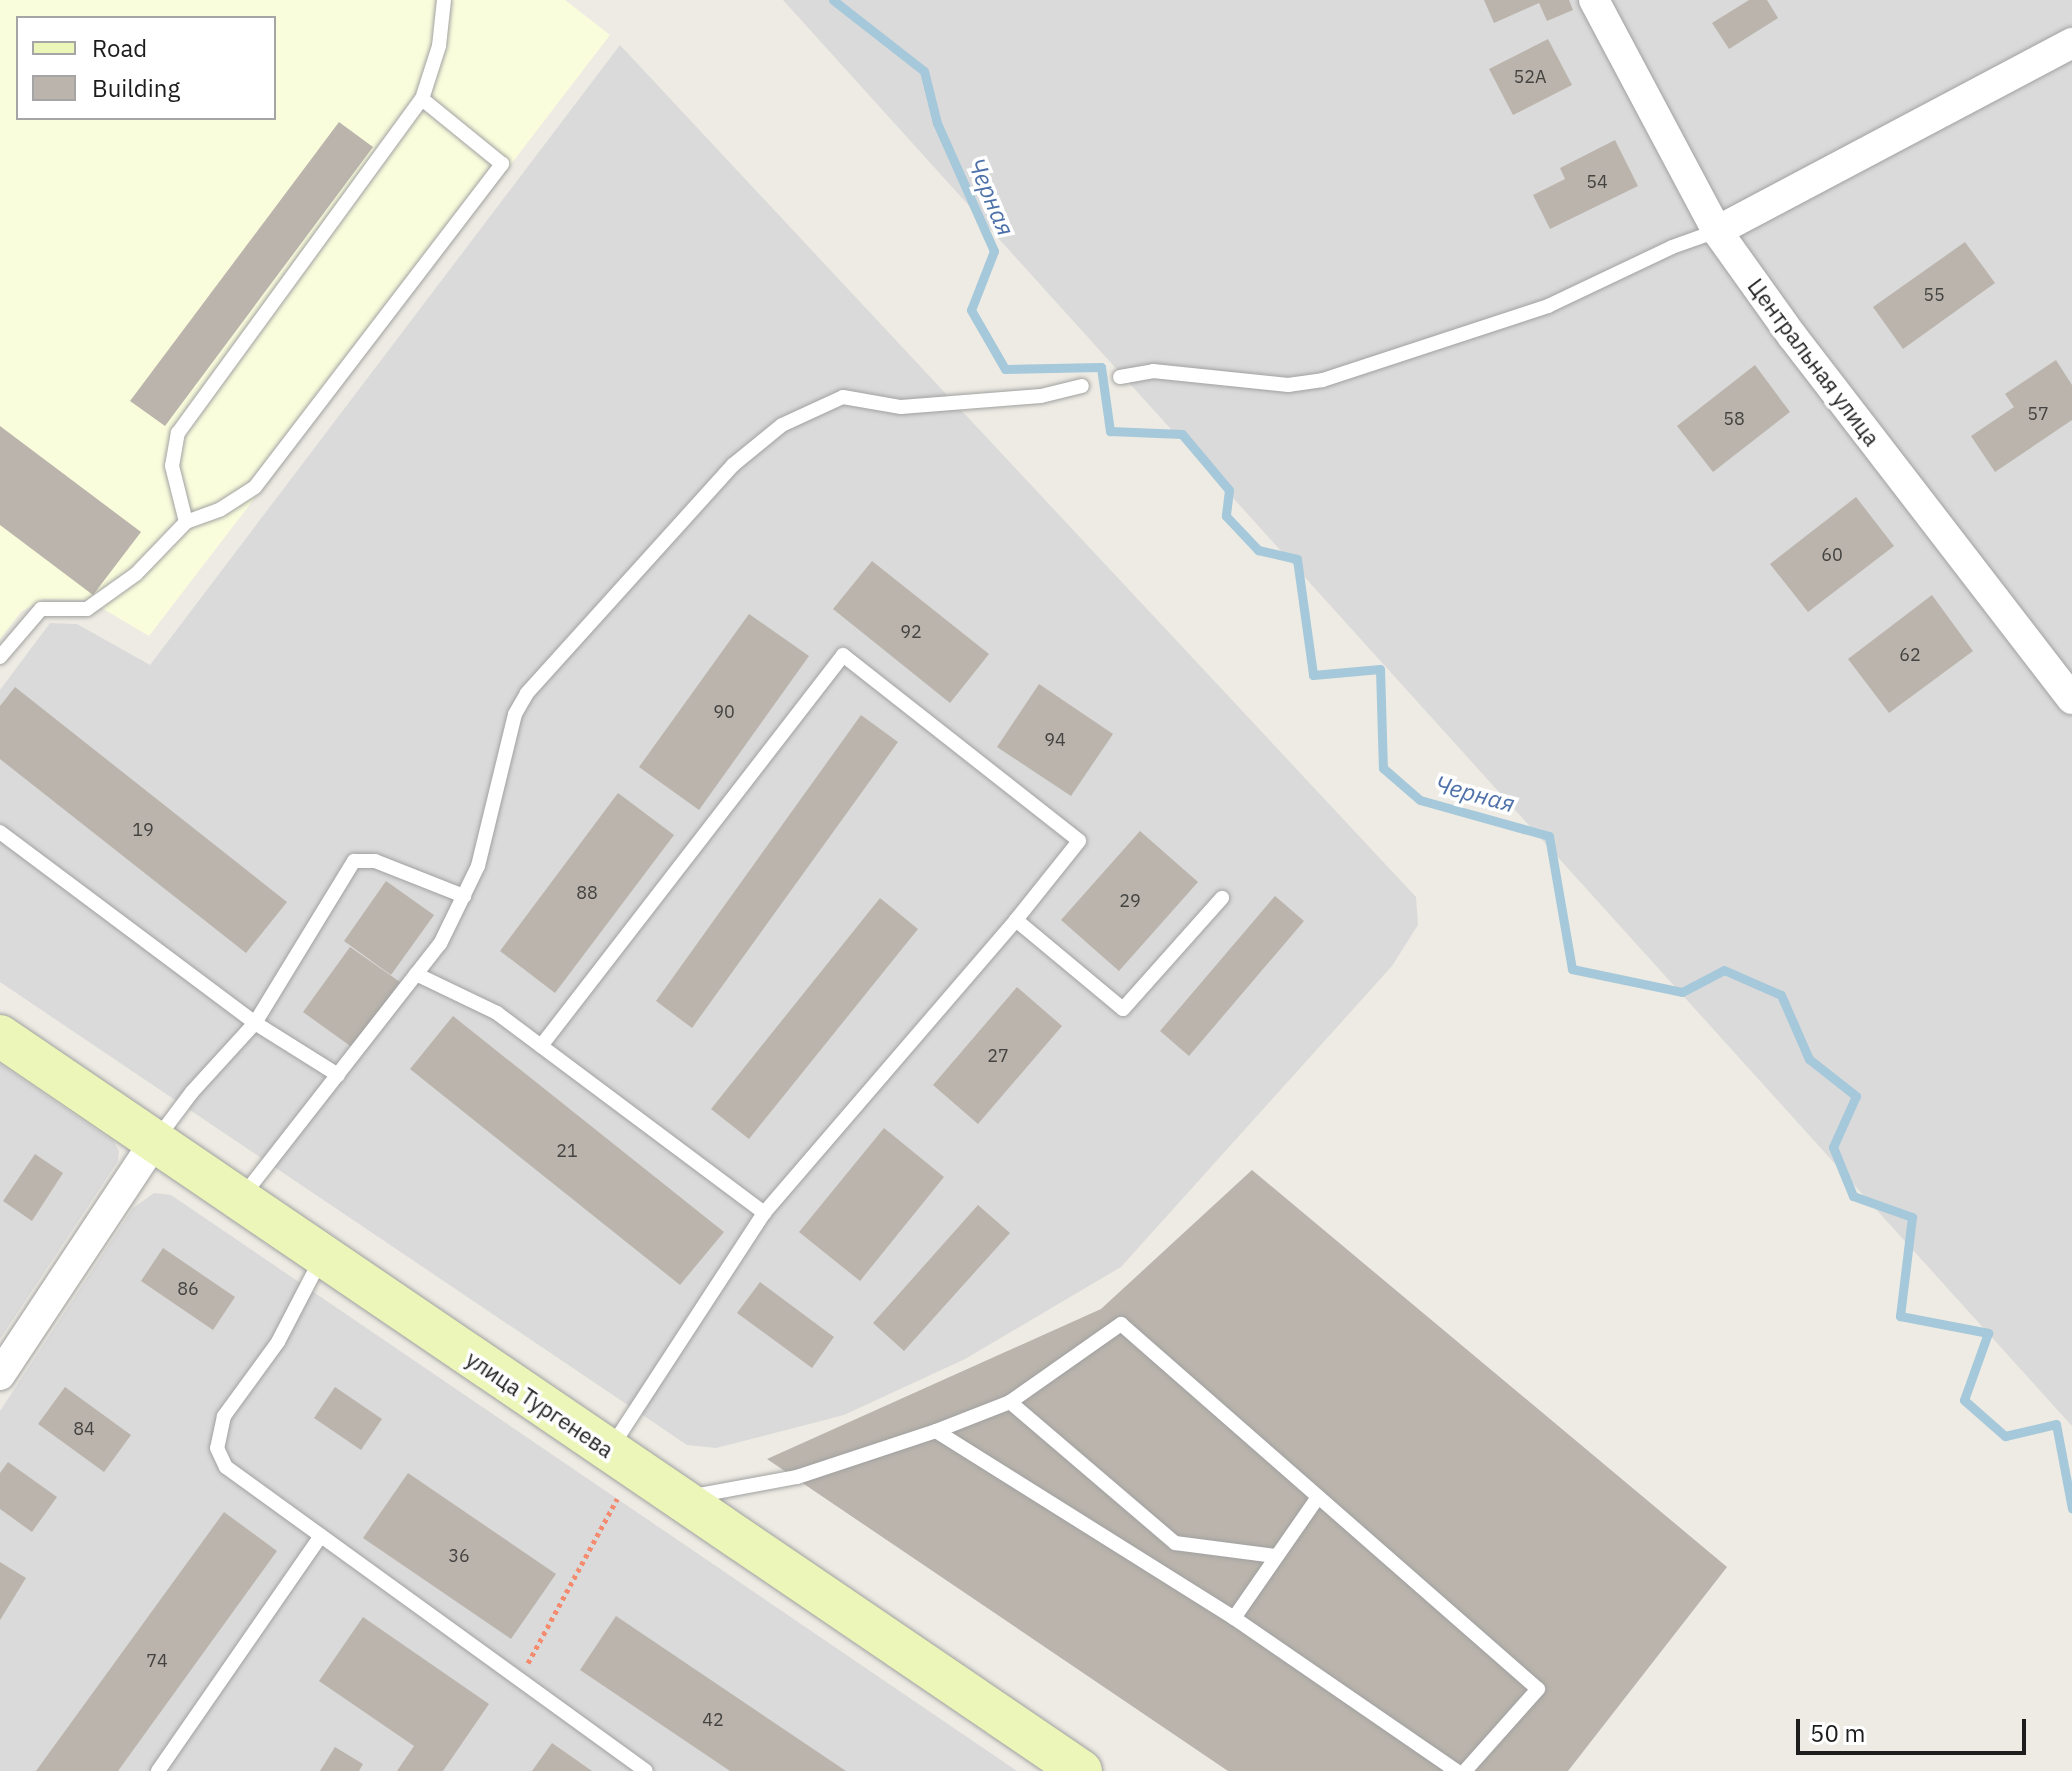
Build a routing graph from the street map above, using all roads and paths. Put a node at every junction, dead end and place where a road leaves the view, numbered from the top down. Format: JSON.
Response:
{"nodes":[{"id":1,"x":444,"y":0,"type":"edge"},
{"id":2,"x":1594,"y":0,"type":"edge"},
{"id":3,"x":2072,"y":43,"type":"edge"},
{"id":4,"x":422,"y":99,"type":"junction"},
{"id":5,"x":1717,"y":231,"type":"junction"},
{"id":6,"x":1120,"y":377,"type":"dead end"},
{"id":7,"x":1082,"y":386,"type":"dead end"},
{"id":8,"x":186,"y":522,"type":"junction"},
{"id":9,"x":0,"y":657,"type":"edge"},
{"id":10,"x":2072,"y":699,"type":"edge"},
{"id":11,"x":0,"y":832,"type":"edge"},
{"id":12,"x":464,"y":896,"type":"junction"},
{"id":13,"x":1222,"y":898,"type":"dead end"},
{"id":14,"x":1016,"y":920,"type":"junction"},
{"id":15,"x":416,"y":974,"type":"junction"},
{"id":16,"x":255,"y":1023,"type":"junction"},
{"id":17,"x":0,"y":1036,"type":"edge"},
{"id":18,"x":541,"y":1046,"type":"junction"},
{"id":19,"x":338,"y":1075,"type":"junction"},
{"id":20,"x":155,"y":1141,"type":"junction"},
{"id":21,"x":241,"y":1199,"type":"junction"},
{"id":22,"x":764,"y":1213,"type":"junction"},
{"id":23,"x":323,"y":1255,"type":"junction"},
{"id":24,"x":0,"y":1375,"type":"edge"},
{"id":25,"x":1010,"y":1402,"type":"junction"},
{"id":26,"x":936,"y":1431,"type":"junction"},
{"id":27,"x":622,"y":1458,"type":"junction"},
{"id":28,"x":1318,"y":1497,"type":"junction"},
{"id":29,"x":682,"y":1499,"type":"junction"},
{"id":30,"x":321,"y":1536,"type":"junction"},
{"id":31,"x":1275,"y":1556,"type":"junction"},
{"id":32,"x":1234,"y":1618,"type":"junction"},
{"id":33,"x":519,"y":1679,"type":"junction"},
{"id":34,"x":643,"y":1770,"type":"edge"},
{"id":35,"x":158,"y":1771,"type":"edge"},
{"id":36,"x":1081,"y":1771,"type":"edge"},
{"id":37,"x":1457,"y":1771,"type":"edge"},
{"id":38,"x":1465,"y":1771,"type":"edge"}],
"edges":[{"from":1,"to":4,"type":"lane"},
{"from":2,"to":5,"type":"street","name":"Центральная улица"},
{"from":3,"to":5,"type":"street"},
{"from":4,"to":8,"type":"lane"},
{"from":4,"to":8,"type":"lane"},
{"from":5,"to":6,"type":"lane"},
{"from":5,"to":10,"type":"street","name":"Центральная улица"},
{"from":7,"to":12,"type":"lane"},
{"from":8,"to":9,"type":"lane"},
{"from":11,"to":16,"type":"lane"},
{"from":12,"to":15,"type":"lane"},
{"from":12,"to":16,"type":"lane"},
{"from":13,"to":14,"type":"lane"},
{"from":14,"to":18,"type":"lane"},
{"from":14,"to":22,"type":"lane"},
{"from":15,"to":18,"type":"lane"},
{"from":15,"to":19,"type":"lane"},
{"from":16,"to":19,"type":"lane"},
{"from":16,"to":20,"type":"lane"},
{"from":17,"to":20,"type":"street","name":"улица Тургенева"},
{"from":18,"to":22,"type":"lane"},
{"from":19,"to":21,"type":"lane"},
{"from":20,"to":21,"type":"street","name":"улица Тургенева"},
{"from":20,"to":24,"type":"street"},
{"from":21,"to":23,"type":"street","name":"улица Тургенева"},
{"from":22,"to":27,"type":"lane"},
{"from":23,"to":27,"type":"street","name":"улица Тургенева"},
{"from":23,"to":30,"type":"lane"},
{"from":25,"to":26,"type":"lane"},
{"from":25,"to":28,"type":"lane"},
{"from":25,"to":31,"type":"lane"},
{"from":26,"to":29,"type":"lane"},
{"from":26,"to":32,"type":"lane"},
{"from":27,"to":29,"type":"street","name":"улица Тургенева"},
{"from":27,"to":33,"type":"path"},
{"from":28,"to":31,"type":"lane"},
{"from":28,"to":38,"type":"lane"},
{"from":29,"to":36,"type":"street","name":"улица Тургенева"},
{"from":30,"to":33,"type":"lane"},
{"from":30,"to":35,"type":"lane"},
{"from":31,"to":32,"type":"lane"},
{"from":32,"to":37,"type":"lane"},
{"from":33,"to":34,"type":"lane"}]}
